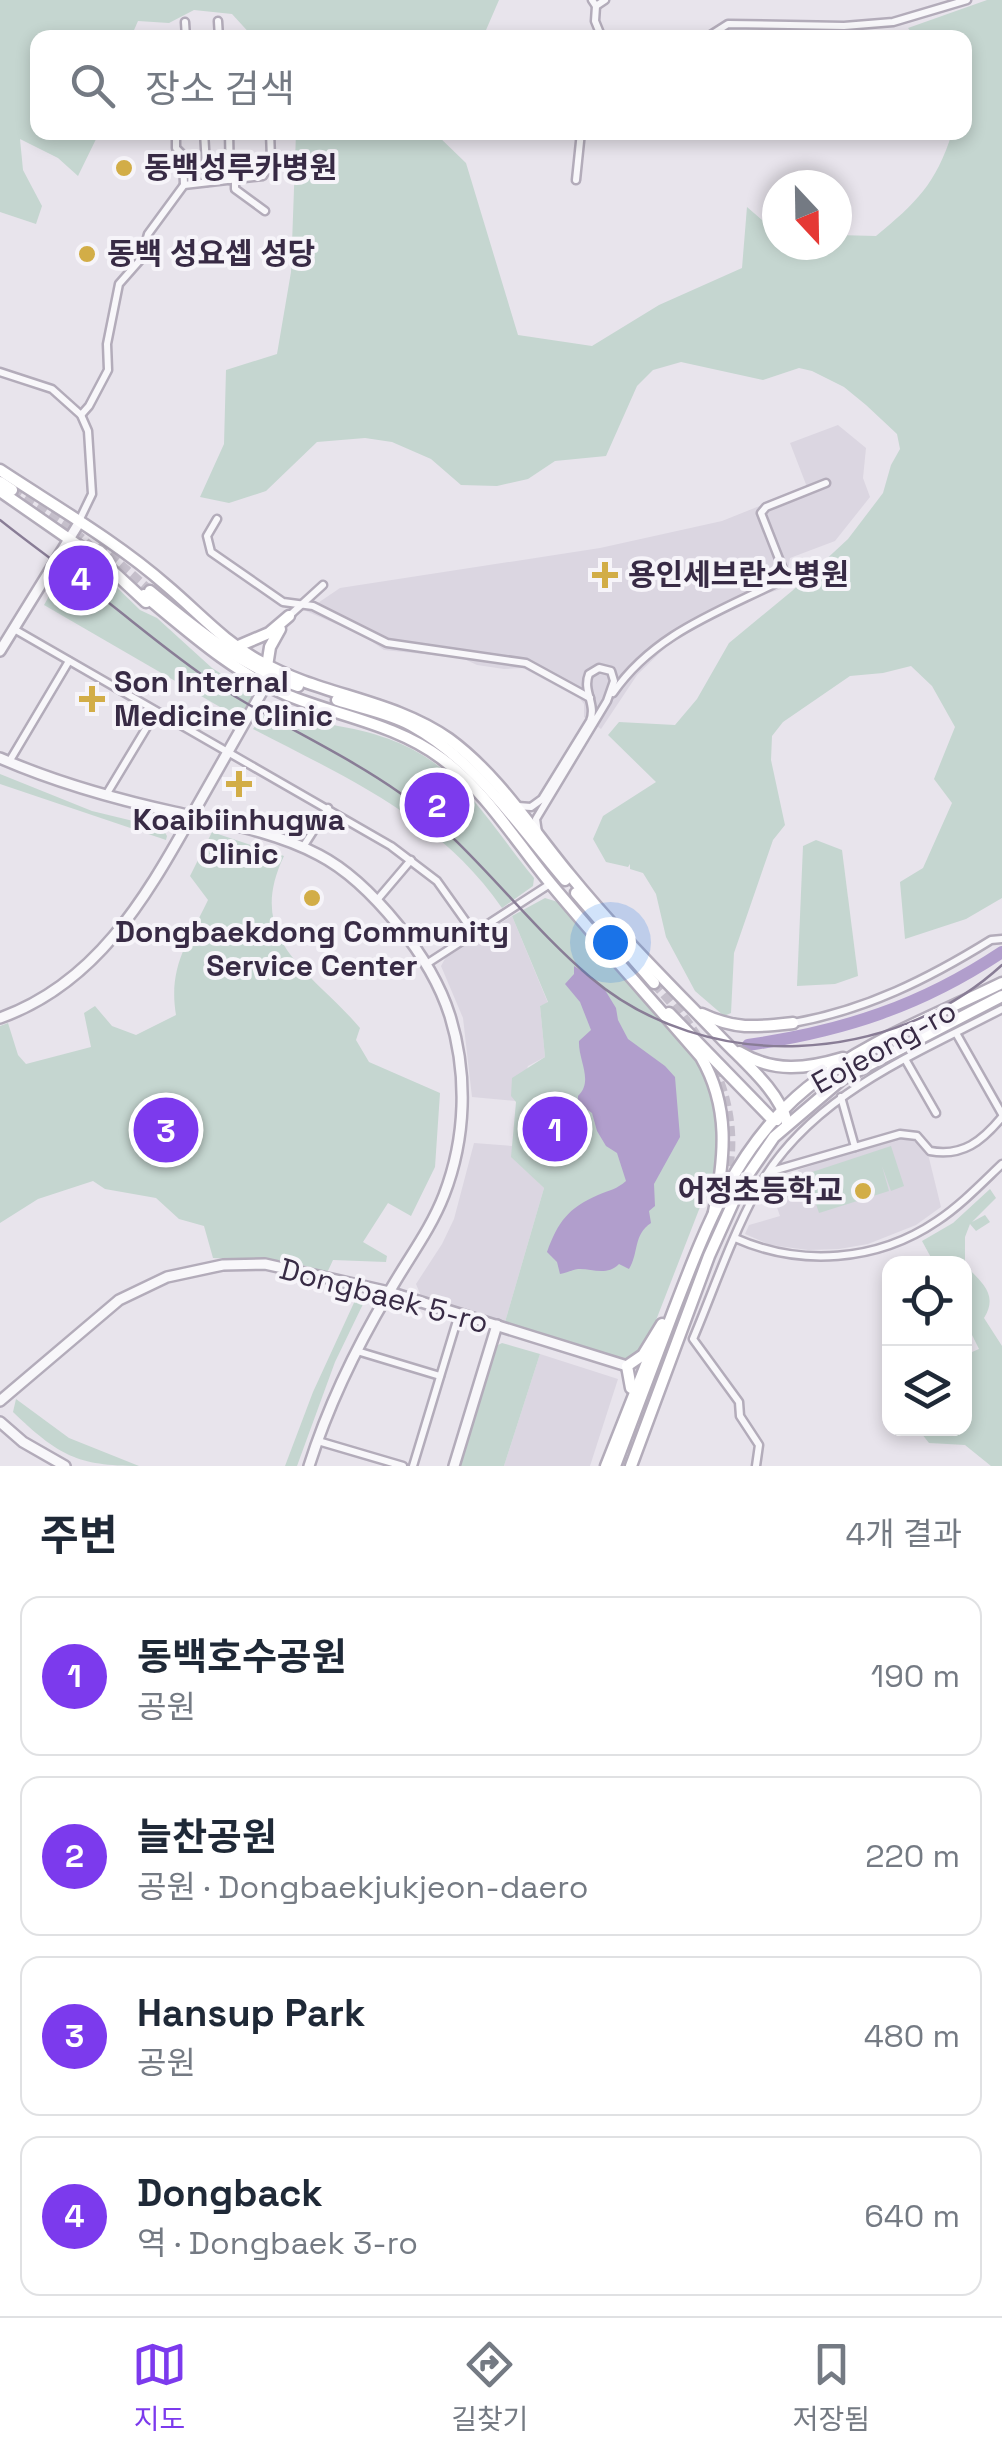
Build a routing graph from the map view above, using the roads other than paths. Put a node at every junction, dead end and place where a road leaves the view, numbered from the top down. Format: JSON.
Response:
{"nodes":[{"id":1,"x":605,"y":0,"type":"edge"},
{"id":2,"x":965,"y":0,"type":"edge"},
{"id":3,"x":594,"y":3,"type":"edge"},
{"id":4,"x":218,"y":21,"type":"dead end"},
{"id":5,"x":185,"y":22,"type":"dead end"},
{"id":6,"x":186,"y":30,"type":"edge"},
{"id":7,"x":219,"y":30,"type":"edge"},
{"id":8,"x":599,"y":30,"type":"edge"},
{"id":9,"x":719,"y":30,"type":"edge"},
{"id":10,"x":176,"y":140,"type":"edge"},
{"id":11,"x":204,"y":140,"type":"edge"},
{"id":12,"x":230,"y":140,"type":"edge"},
{"id":13,"x":270,"y":140,"type":"edge"},
{"id":14,"x":581,"y":140,"type":"edge"},
{"id":15,"x":232,"y":180,"type":"junction"},
{"id":16,"x":576,"y":180,"type":"dead end"},
{"id":17,"x":207,"y":182,"type":"junction"},
{"id":18,"x":184,"y":184,"type":"junction"},
{"id":19,"x":265,"y":211,"type":"dead end"},
{"id":20,"x":0,"y":372,"type":"edge"},
{"id":21,"x":80,"y":415,"type":"junction"},
{"id":22,"x":0,"y":476,"type":"edge"},
{"id":23,"x":826,"y":483,"type":"dead end"},
{"id":24,"x":10,"y":489,"type":"edge"},
{"id":25,"x":45,"y":500,"type":"junction"},
{"id":26,"x":31,"y":512,"type":"junction"},
{"id":27,"x":218,"y":519,"type":"dead end"},
{"id":28,"x":79,"y":522,"type":"junction"},
{"id":29,"x":71,"y":538,"type":"junction"},
{"id":30,"x":122,"y":551,"type":"junction"},
{"id":31,"x":104,"y":564,"type":"junction"},
{"id":32,"x":323,"y":585,"type":"dead end"},
{"id":33,"x":299,"y":606,"type":"junction"},
{"id":34,"x":289,"y":616,"type":"junction"},
{"id":35,"x":14,"y":629,"type":"junction"},
{"id":36,"x":236,"y":647,"type":"junction"},
{"id":37,"x":0,"y":651,"type":"edge"},
{"id":38,"x":69,"y":661,"type":"junction"},
{"id":39,"x":268,"y":666,"type":"junction"},
{"id":40,"x":626,"y":674,"type":"junction"},
{"id":41,"x":615,"y":677,"type":"junction"},
{"id":42,"x":586,"y":682,"type":"junction"},
{"id":43,"x":568,"y":686,"type":"junction"},
{"id":44,"x":264,"y":690,"type":"junction"},
{"id":45,"x":590,"y":698,"type":"junction"},
{"id":46,"x":607,"y":701,"type":"junction"},
{"id":47,"x":156,"y":712,"type":"junction"},
{"id":48,"x":387,"y":716,"type":"junction"},
{"id":49,"x":409,"y":717,"type":"junction"},
{"id":50,"x":370,"y":722,"type":"junction"},
{"id":51,"x":228,"y":753,"type":"junction"},
{"id":52,"x":4,"y":760,"type":"edge"},
{"id":53,"x":472,"y":760,"type":"junction"},
{"id":54,"x":488,"y":787,"type":"junction"},
{"id":55,"x":106,"y":794,"type":"junction"},
{"id":56,"x":516,"y":806,"type":"junction"},
{"id":57,"x":328,"y":808,"type":"junction"},
{"id":58,"x":192,"y":816,"type":"junction"},
{"id":59,"x":538,"y":834,"type":"junction"},
{"id":60,"x":302,"y":847,"type":"junction"},
{"id":61,"x":411,"y":860,"type":"junction"},
{"id":62,"x":550,"y":884,"type":"junction"},
{"id":63,"x":377,"y":900,"type":"junction"},
{"id":64,"x":474,"y":933,"type":"junction"},
{"id":65,"x":1002,"y":939,"type":"edge"},
{"id":66,"x":428,"y":963,"type":"junction"},
{"id":67,"x":654,"y":983,"type":"tunnel mouth"},
{"id":68,"x":1002,"y":983,"type":"edge"},
{"id":69,"x":645,"y":993,"type":"junction"},
{"id":70,"x":1002,"y":996,"type":"edge"},
{"id":71,"x":1002,"y":1009,"type":"edge"},
{"id":72,"x":696,"y":1012,"type":"junction"},
{"id":73,"x":0,"y":1018,"type":"edge"},
{"id":74,"x":793,"y":1023,"type":"joint"},
{"id":75,"x":956,"y":1033,"type":"junction"},
{"id":76,"x":727,"y":1045,"type":"junction"},
{"id":77,"x":863,"y":1052,"type":"junction"},
{"id":78,"x":905,"y":1059,"type":"junction"},
{"id":79,"x":723,"y":1068,"type":"junction"},
{"id":80,"x":752,"y":1072,"type":"junction"},
{"id":81,"x":841,"y":1096,"type":"junction"},
{"id":82,"x":784,"y":1108,"type":"junction"},
{"id":83,"x":936,"y":1113,"type":"dead end"},
{"id":84,"x":1002,"y":1116,"type":"edge"},
{"id":85,"x":772,"y":1119,"type":"junction"},
{"id":86,"x":788,"y":1123,"type":"junction"},
{"id":87,"x":855,"y":1147,"type":"junction"},
{"id":88,"x":1002,"y":1164,"type":"edge"},
{"id":89,"x":769,"y":1172,"type":"junction"},
{"id":90,"x":714,"y":1212,"type":"junction"},
{"id":91,"x":734,"y":1238,"type":"junction"},
{"id":92,"x":700,"y":1240,"type":"junction"},
{"id":93,"x":389,"y":1292,"type":"junction"},
{"id":94,"x":459,"y":1314,"type":"junction"},
{"id":95,"x":662,"y":1324,"type":"junction"},
{"id":96,"x":497,"y":1325,"type":"junction"},
{"id":97,"x":357,"y":1351,"type":"junction"},
{"id":98,"x":627,"y":1366,"type":"junction"},
{"id":99,"x":440,"y":1376,"type":"junction"},
{"id":100,"x":0,"y":1401,"type":"edge"},
{"id":101,"x":628,"y":1408,"type":"junction"},
{"id":102,"x":0,"y":1422,"type":"edge"},
{"id":103,"x":318,"y":1440,"type":"junction"},
{"id":104,"x":65,"y":1466,"type":"edge"},
{"id":105,"x":309,"y":1466,"type":"edge"},
{"id":106,"x":403,"y":1466,"type":"edge"},
{"id":107,"x":413,"y":1466,"type":"edge"},
{"id":108,"x":454,"y":1466,"type":"edge"},
{"id":109,"x":606,"y":1466,"type":"edge"},
{"id":110,"x":615,"y":1466,"type":"edge"},
{"id":111,"x":631,"y":1466,"type":"edge"},
{"id":112,"x":756,"y":1466,"type":"edge"}],
"edges":[{"from":1,"to":3,"type":"street"},
{"from":2,"to":9,"type":"street"},
{"from":3,"to":8,"type":"street"},
{"from":4,"to":7,"type":"street"},
{"from":5,"to":6,"type":"street"},
{"from":10,"to":18,"type":"street"},
{"from":11,"to":17,"type":"street"},
{"from":12,"to":15,"type":"street"},
{"from":13,"to":15,"type":"street"},
{"from":14,"to":16,"type":"street"},
{"from":15,"to":17,"type":"street"},
{"from":15,"to":19,"type":"street"},
{"from":17,"to":18,"type":"street"},
{"from":18,"to":21,"type":"street"},
{"from":20,"to":21,"type":"street"},
{"from":21,"to":28,"type":"street"},
{"from":22,"to":24,"type":"main road"},
{"from":22,"to":25,"type":"main road"},
{"from":23,"to":40,"type":"street"},
{"from":24,"to":26,"type":"main road"},
{"from":25,"to":26,"type":"main road"},
{"from":25,"to":28,"type":"main road"},
{"from":26,"to":29,"type":"main road"},
{"from":27,"to":33,"type":"street"},
{"from":28,"to":29,"type":"street"},
{"from":28,"to":30,"type":"main road"},
{"from":29,"to":31,"type":"main road"},
{"from":29,"to":35,"type":"street"},
{"from":30,"to":31,"type":"main road"},
{"from":30,"to":36,"type":"main road"},
{"from":31,"to":44,"type":"main road"},
{"from":32,"to":33,"type":"street"},
{"from":33,"to":34,"type":"street"},
{"from":33,"to":43,"type":"street"},
{"from":34,"to":36,"type":"main road"},
{"from":34,"to":39,"type":"main road"},
{"from":35,"to":37,"type":"street"},
{"from":35,"to":38,"type":"street"},
{"from":36,"to":39,"type":"main road"},
{"from":38,"to":47,"type":"street"},
{"from":38,"to":52,"type":"street"},
{"from":39,"to":49,"type":"main road"},
{"from":40,"to":41,"type":"street"},
{"from":40,"to":46,"type":"street"},
{"from":41,"to":42,"type":"street"},
{"from":41,"to":46,"type":"street"},
{"from":42,"to":43,"type":"street"},
{"from":42,"to":45,"type":"street"},
{"from":43,"to":45,"type":"street"},
{"from":44,"to":50,"type":"main road"},
{"from":44,"to":51,"type":"street"},
{"from":45,"to":56,"type":"street"},
{"from":46,"to":59,"type":"street"},
{"from":47,"to":51,"type":"street"},
{"from":47,"to":55,"type":"street"},
{"from":48,"to":49,"type":"main road"},
{"from":48,"to":50,"type":"main road"},
{"from":48,"to":54,"type":"main road"},
{"from":49,"to":53,"type":"main road"},
{"from":50,"to":62,"type":"main road"},
{"from":51,"to":57,"type":"street"},
{"from":51,"to":58,"type":"street"},
{"from":52,"to":55,"type":"street"},
{"from":53,"to":54,"type":"main road"},
{"from":53,"to":56,"type":"main road"},
{"from":54,"to":67,"type":"main road"},
{"from":55,"to":58,"type":"street"},
{"from":56,"to":59,"type":"main road"},
{"from":57,"to":60,"type":"street"},
{"from":57,"to":61,"type":"street"},
{"from":58,"to":60,"type":"street"},
{"from":58,"to":73,"type":"street"},
{"from":59,"to":72,"type":"main road"},
{"from":60,"to":63,"type":"street"},
{"from":61,"to":63,"type":"street"},
{"from":61,"to":64,"type":"street"},
{"from":62,"to":64,"type":"street"},
{"from":62,"to":69,"type":"main road"},
{"from":63,"to":66,"type":"street"},
{"from":64,"to":66,"type":"street"},
{"from":65,"to":74,"type":"street"},
{"from":66,"to":93,"type":"street"},
{"from":68,"to":77,"type":"main road","name":"Eojeong-ro"},
{"from":69,"to":79,"type":"main road"},
{"from":69,"to":90,"type":"main road"},
{"from":70,"to":86,"type":"main road","name":"Eojeong-ro"},
{"from":71,"to":75,"type":"street"},
{"from":72,"to":74,"type":"main road"},
{"from":72,"to":76,"type":"main road"},
{"from":75,"to":78,"type":"street"},
{"from":75,"to":84,"type":"street"},
{"from":76,"to":77,"type":"main road"},
{"from":76,"to":80,"type":"main road"},
{"from":77,"to":82,"type":"main road","name":"Eojeong-ro"},
{"from":78,"to":81,"type":"street"},
{"from":78,"to":83,"type":"street"},
{"from":79,"to":80,"type":"main road"},
{"from":79,"to":85,"type":"main road"},
{"from":80,"to":82,"type":"main road"},
{"from":81,"to":87,"type":"street"},
{"from":81,"to":89,"type":"street"},
{"from":82,"to":85,"type":"main road","name":"Eojeong-ro"},
{"from":82,"to":86,"type":"main road"},
{"from":84,"to":87,"type":"street"},
{"from":85,"to":86,"type":"main road"},
{"from":85,"to":90,"type":"main road","name":"Eojeong-ro"},
{"from":86,"to":111,"type":"main road","name":"Eojeong-ro"},
{"from":87,"to":89,"type":"street"},
{"from":88,"to":91,"type":"street"},
{"from":89,"to":91,"type":"street"},
{"from":90,"to":92,"type":"main road","name":"Eojeong-ro"},
{"from":91,"to":112,"type":"street"},
{"from":92,"to":95,"type":"main road"},
{"from":92,"to":110,"type":"main road"},
{"from":93,"to":94,"type":"street","name":"Dongbaek 5-ro"},
{"from":93,"to":97,"type":"street"},
{"from":93,"to":100,"type":"street","name":"Dongbaek 5-ro"},
{"from":94,"to":96,"type":"street","name":"Dongbaek 5-ro"},
{"from":94,"to":99,"type":"street"},
{"from":95,"to":98,"type":"main road"},
{"from":95,"to":101,"type":"main road"},
{"from":96,"to":98,"type":"street","name":"Dongbaek 5-ro"},
{"from":96,"to":108,"type":"street"},
{"from":97,"to":99,"type":"street"},
{"from":97,"to":103,"type":"street"},
{"from":98,"to":101,"type":"main road"},
{"from":99,"to":107,"type":"street"},
{"from":101,"to":109,"type":"main road"},
{"from":102,"to":104,"type":"street"},
{"from":103,"to":105,"type":"street"},
{"from":103,"to":106,"type":"street"}]}
